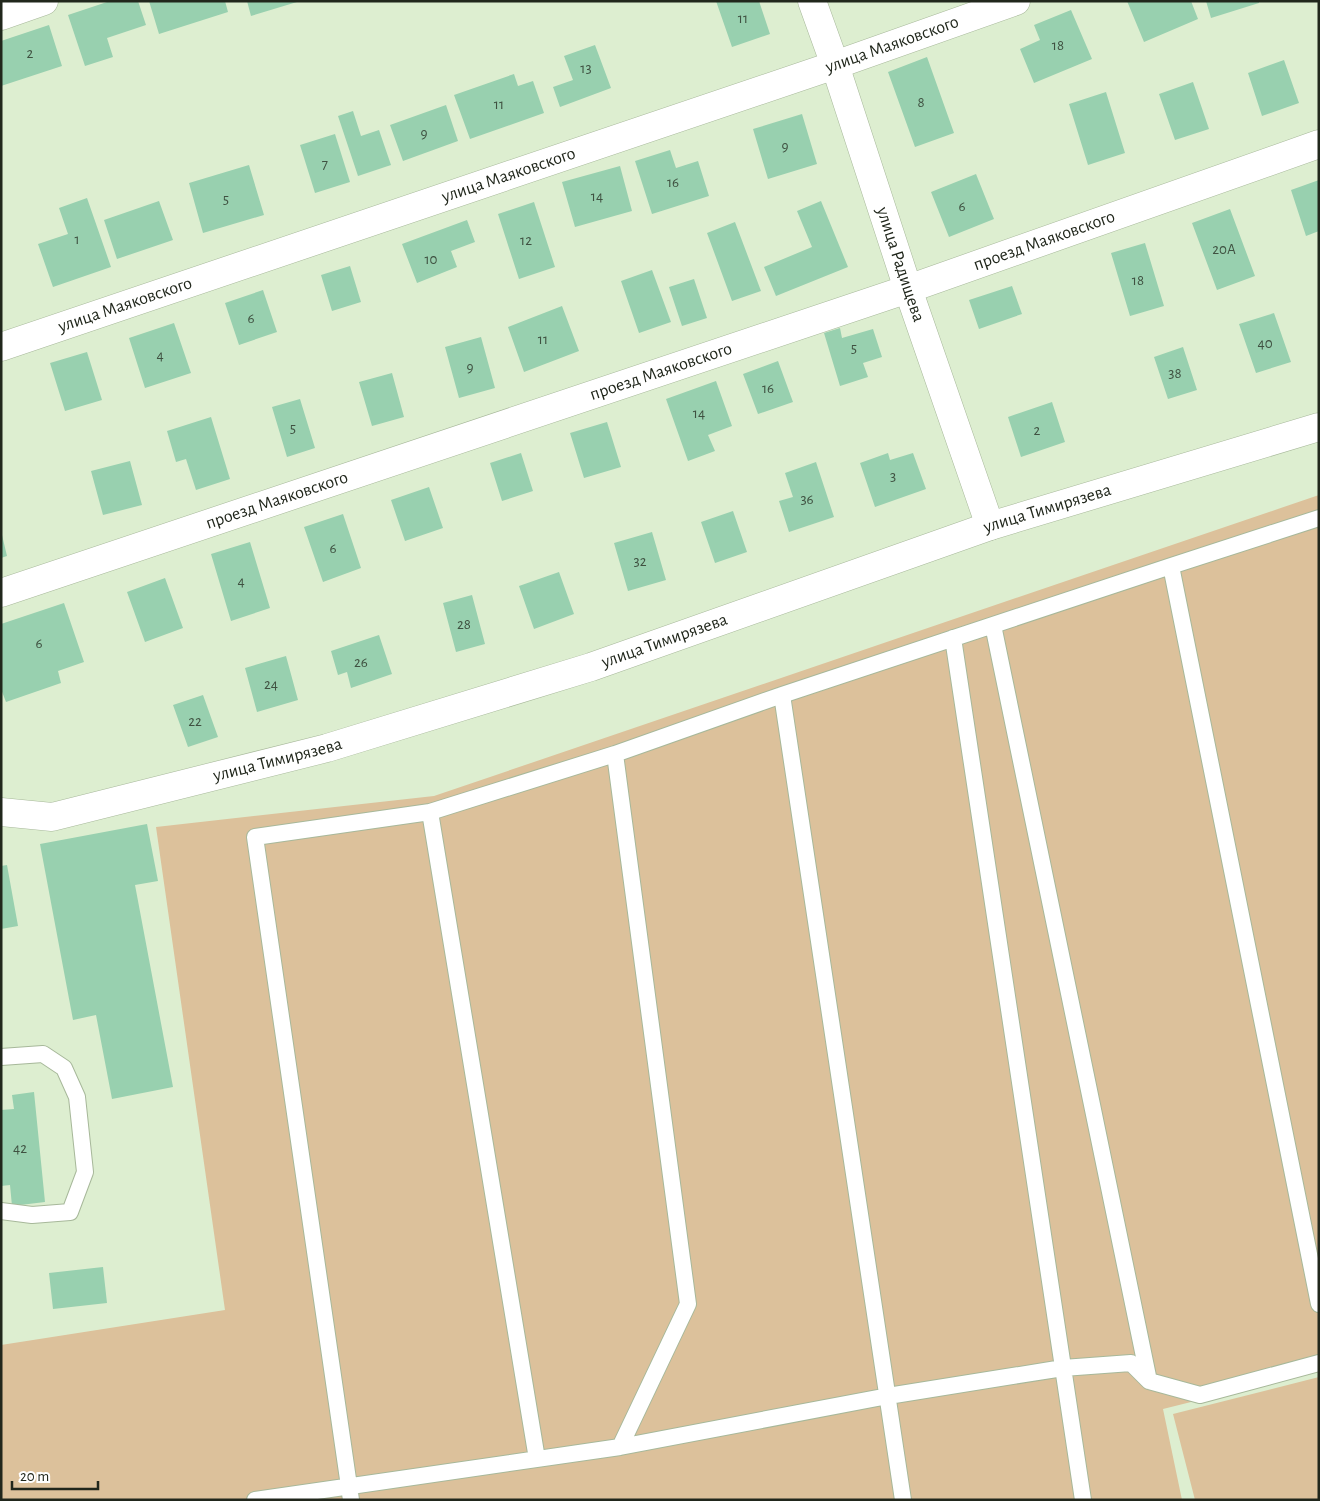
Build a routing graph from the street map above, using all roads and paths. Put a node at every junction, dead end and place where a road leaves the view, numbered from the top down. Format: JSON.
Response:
{"nodes":[{"id":1,"x":44,"y":1,"type":"edge"},
{"id":2,"x":812,"y":1,"type":"edge"},
{"id":3,"x":1016,"y":1,"type":"edge"},
{"id":4,"x":1,"y":16,"type":"edge"},
{"id":5,"x":835,"y":65,"type":"junction"},
{"id":6,"x":1319,"y":144,"type":"edge"},
{"id":7,"x":908,"y":289,"type":"junction"},
{"id":8,"x":1,"y":347,"type":"edge"},
{"id":9,"x":1319,"y":427,"type":"edge"},
{"id":10,"x":1319,"y":518,"type":"edge"},
{"id":11,"x":990,"y":526,"type":"junction"},
{"id":12,"x":1171,"y":566,"type":"junction"},
{"id":13,"x":1,"y":593,"type":"edge"},
{"id":14,"x":993,"y":625,"type":"junction"},
{"id":15,"x":953,"y":638,"type":"junction"},
{"id":16,"x":782,"y":695,"type":"junction"},
{"id":17,"x":615,"y":754,"type":"junction"},
{"id":18,"x":1,"y":812,"type":"edge"},
{"id":19,"x":430,"y":812,"type":"junction"},
{"id":20,"x":1,"y":1057,"type":"edge"},
{"id":21,"x":1,"y":1211,"type":"edge"},
{"id":22,"x":1319,"y":1304,"type":"edge"},
{"id":23,"x":1319,"y":1364,"type":"edge"},
{"id":24,"x":1063,"y":1368,"type":"junction"},
{"id":25,"x":1149,"y":1382,"type":"junction"},
{"id":26,"x":888,"y":1396,"type":"junction"},
{"id":27,"x":620,"y":1447,"type":"junction"},
{"id":28,"x":536,"y":1459,"type":"junction"},
{"id":29,"x":350,"y":1492,"type":"edge"},
{"id":30,"x":255,"y":1500,"type":"edge"},
{"id":31,"x":903,"y":1500,"type":"edge"},
{"id":32,"x":1083,"y":1500,"type":"edge"}],
"edges":[{"from":1,"to":4,"type":"street"},
{"from":2,"to":5,"type":"street","name":"улица Радищева"},
{"from":3,"to":5,"type":"street","name":"улица Маяковского"},
{"from":5,"to":7,"type":"street","name":"улица Радищева"},
{"from":5,"to":8,"type":"street","name":"улица Маяковского"},
{"from":6,"to":7,"type":"street","name":"проезд Маяковского"},
{"from":7,"to":11,"type":"street","name":"улица Радищева"},
{"from":7,"to":13,"type":"street","name":"проезд Маяковского"},
{"from":9,"to":11,"type":"street","name":"улица Тимирязева"},
{"from":10,"to":12,"type":"lane"},
{"from":11,"to":18,"type":"street","name":"улица Тимирязева"},
{"from":12,"to":14,"type":"lane"},
{"from":12,"to":22,"type":"lane"},
{"from":14,"to":15,"type":"lane"},
{"from":14,"to":25,"type":"lane"},
{"from":15,"to":16,"type":"lane"},
{"from":15,"to":24,"type":"lane"},
{"from":16,"to":17,"type":"lane"},
{"from":16,"to":26,"type":"lane"},
{"from":17,"to":19,"type":"lane"},
{"from":17,"to":27,"type":"lane"},
{"from":19,"to":28,"type":"lane"},
{"from":19,"to":29,"type":"lane"},
{"from":20,"to":21,"type":"lane"},
{"from":23,"to":25,"type":"lane"},
{"from":24,"to":25,"type":"lane"},
{"from":24,"to":26,"type":"lane"},
{"from":24,"to":32,"type":"lane"},
{"from":26,"to":27,"type":"lane"},
{"from":26,"to":31,"type":"lane"},
{"from":27,"to":28,"type":"lane"},
{"from":28,"to":29,"type":"lane"},
{"from":29,"to":30,"type":"lane"}]}
